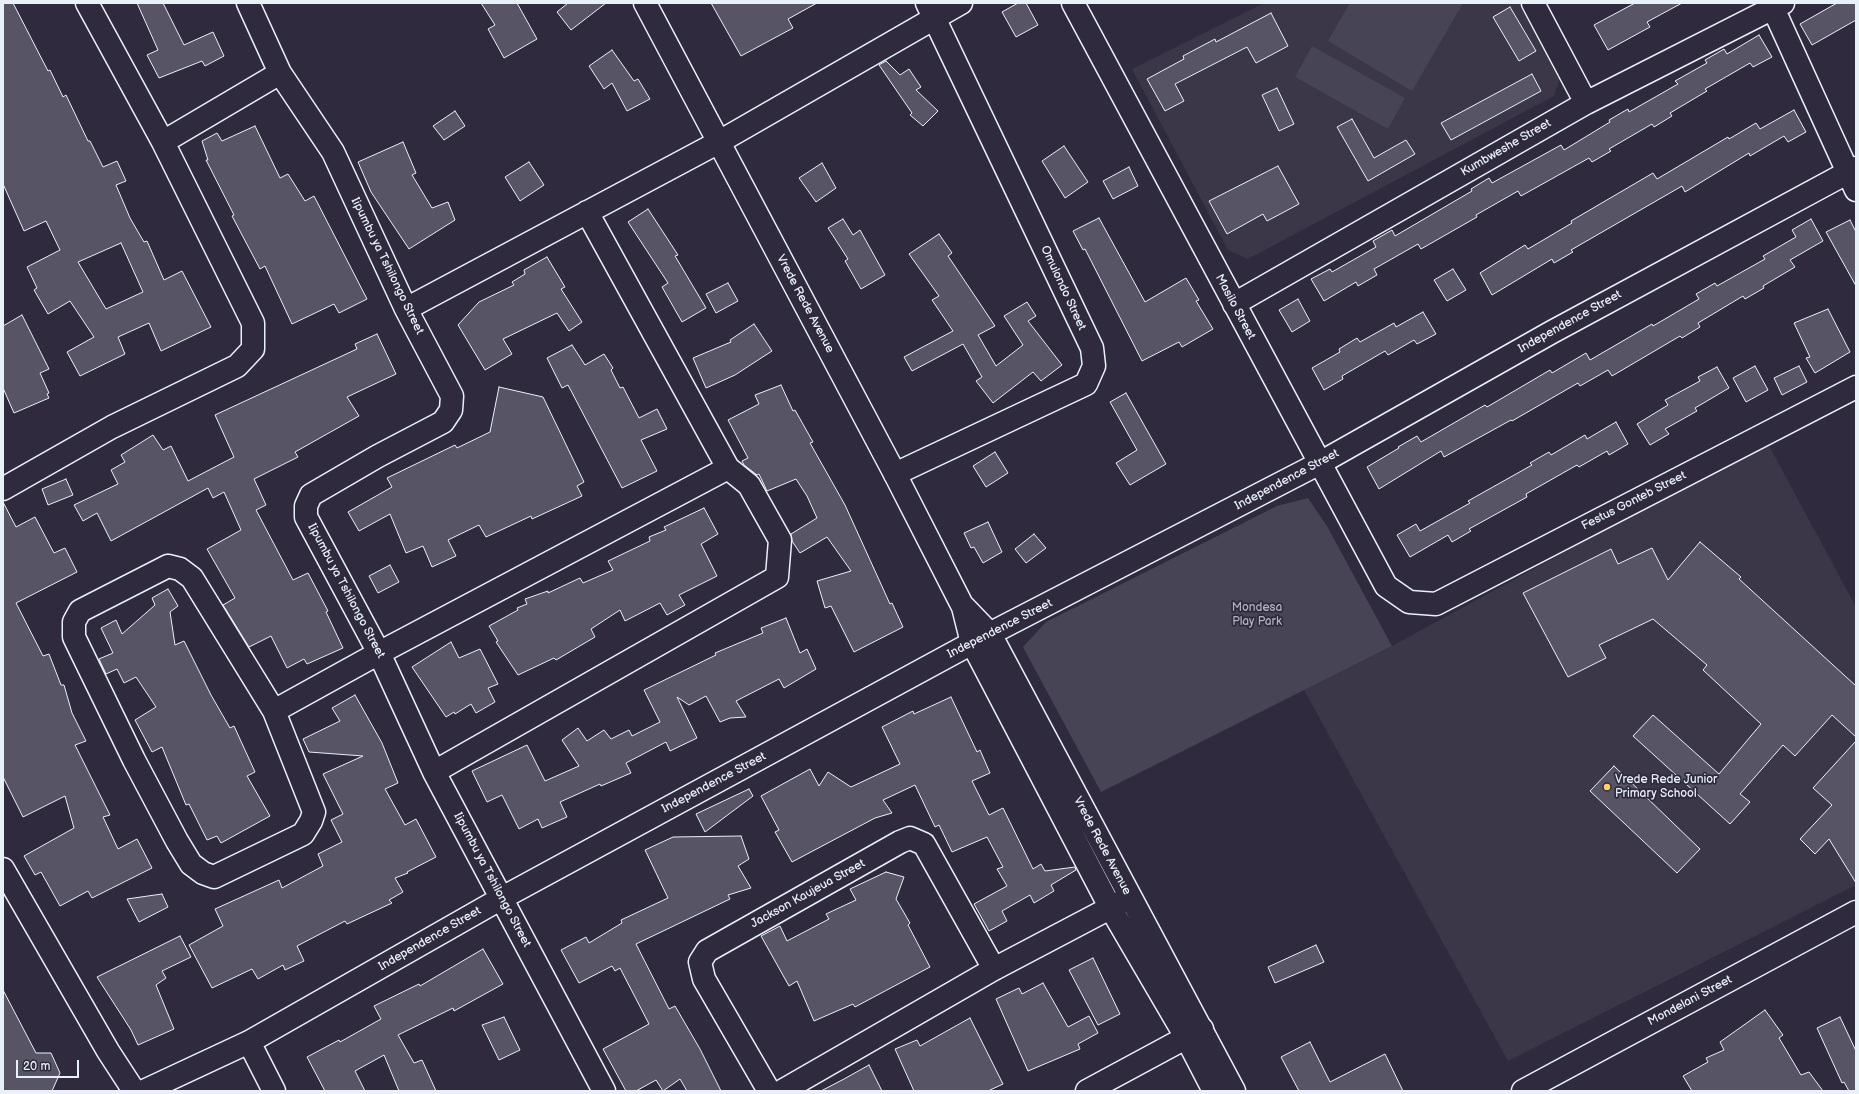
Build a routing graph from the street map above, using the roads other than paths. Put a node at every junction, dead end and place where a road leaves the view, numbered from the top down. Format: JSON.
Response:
{"nodes":[{"id":1,"x":87,"y":3,"type":"edge"},
{"id":2,"x":248,"y":3,"type":"edge"},
{"id":3,"x":645,"y":3,"type":"edge"},
{"id":4,"x":961,"y":3,"type":"edge"},
{"id":5,"x":1073,"y":3,"type":"edge"},
{"id":6,"x":1533,"y":3,"type":"edge"},
{"id":7,"x":1778,"y":6,"type":"edge"},
{"id":8,"x":931,"y":10,"type":"edge"},
{"id":9,"x":280,"y":73,"type":"junction"},
{"id":10,"x":1586,"y":103,"type":"junction"},
{"id":11,"x":163,"y":142,"type":"junction"},
{"id":12,"x":719,"y":142,"type":"junction"},
{"id":13,"x":1853,"y":177,"type":"edge"},
{"id":14,"x":587,"y":212,"type":"junction"},
{"id":15,"x":1234,"y":304,"type":"junction"},
{"id":16,"x":406,"y":309,"type":"junction"},
{"id":17,"x":1856,"y":387,"type":"edge"},
{"id":18,"x":1320,"y":463,"type":"junction"},
{"id":19,"x":728,"y":468,"type":"junction"},
{"id":20,"x":895,"y":474,"type":"junction"},
{"id":21,"x":3,"y":489,"type":"edge"},
{"id":22,"x":1409,"y":602,"type":"joint"},
{"id":23,"x":981,"y":638,"type":"junction"},
{"id":24,"x":379,"y":653,"type":"junction"},
{"id":25,"x":274,"y":712,"type":"junction"},
{"id":26,"x":434,"y":772,"type":"junction"},
{"id":27,"x":3,"y":869,"type":"edge"},
{"id":28,"x":502,"y":898,"type":"junction"},
{"id":29,"x":1130,"y":898,"type":"junction"},
{"id":30,"x":1110,"y":907,"type":"junction"},
{"id":31,"x":1856,"y":912,"type":"edge"},
{"id":32,"x":994,"y":969,"type":"junction"},
{"id":33,"x":1194,"y":1033,"type":"junction"},
{"id":34,"x":249,"y":1042,"type":"junction"},
{"id":35,"x":134,"y":1091,"type":"edge"},
{"id":36,"x":144,"y":1091,"type":"edge"},
{"id":37,"x":274,"y":1091,"type":"edge"},
{"id":38,"x":604,"y":1091,"type":"edge"},
{"id":39,"x":769,"y":1091,"type":"edge"},
{"id":40,"x":782,"y":1091,"type":"edge"},
{"id":41,"x":1087,"y":1091,"type":"edge"},
{"id":42,"x":1214,"y":1091,"type":"edge"},
{"id":43,"x":1234,"y":1091,"type":"edge"},
{"id":44,"x":1523,"y":1091,"type":"edge"}],
"edges":[{"from":1,"to":11,"type":"street"},
{"from":2,"to":9,"type":"street","name":"Iipumbu ya Tshilongo Street"},
{"from":3,"to":12,"type":"street","name":"Vrede Rede Avenue"},
{"from":4,"to":8,"type":"street"},
{"from":5,"to":15,"type":"street","name":"Masilo Street"},
{"from":6,"to":10,"type":"street"},
{"from":7,"to":10,"type":"street","name":"Kumbweshe Street"},
{"from":7,"to":13,"type":"street"},
{"from":8,"to":12,"type":"street"},
{"from":8,"to":20,"type":"street","name":"Omulondo Street"},
{"from":9,"to":11,"type":"street"},
{"from":9,"to":16,"type":"street","name":"Iipumbu ya Tshilongo Street"},
{"from":10,"to":15,"type":"street","name":"Kumbweshe Street"},
{"from":11,"to":21,"type":"street"},
{"from":12,"to":14,"type":"street"},
{"from":12,"to":20,"type":"street","name":"Vrede Rede Avenue"},
{"from":13,"to":18,"type":"street","name":"Independence Street"},
{"from":14,"to":16,"type":"street"},
{"from":14,"to":19,"type":"street"},
{"from":15,"to":18,"type":"street","name":"Masilo Street"},
{"from":16,"to":24,"type":"street","name":"Iipumbu ya Tshilongo Street"},
{"from":17,"to":22,"type":"street","name":"Festus Gonteb Street"},
{"from":18,"to":22,"type":"street","name":"Masilo Street"},
{"from":18,"to":23,"type":"street","name":"Independence Street"},
{"from":19,"to":24,"type":"street"},
{"from":19,"to":26,"type":"street"},
{"from":20,"to":23,"type":"street","name":"Vrede Rede Avenue"},
{"from":23,"to":28,"type":"street","name":"Independence Street"},
{"from":23,"to":29,"type":"street","name":"Vrede Rede Avenue"},
{"from":23,"to":30,"type":"street","name":"Vrede Rede Avenue"},
{"from":24,"to":25,"type":"street"},
{"from":24,"to":26,"type":"street","name":"Iipumbu ya Tshilongo Street"},
{"from":25,"to":25,"type":"street"},
{"from":26,"to":28,"type":"street","name":"Iipumbu ya Tshilongo Street"},
{"from":27,"to":35,"type":"street"},
{"from":28,"to":34,"type":"street","name":"Independence Street"},
{"from":28,"to":38,"type":"street","name":"Iipumbu ya Tshilongo Street"},
{"from":29,"to":30,"type":"street"},
{"from":29,"to":33,"type":"street","name":"Vrede Rede Avenue"},
{"from":30,"to":32,"type":"street"},
{"from":30,"to":33,"type":"street","name":"Vrede Rede Avenue"},
{"from":31,"to":44,"type":"street","name":"Mondelani Street"},
{"from":32,"to":39,"type":"street","name":"Jackson Kaujeua Street"},
{"from":32,"to":40,"type":"street"},
{"from":33,"to":41,"type":"street"},
{"from":33,"to":42,"type":"street","name":"Vrede Rede Avenue"},
{"from":33,"to":43,"type":"street","name":"Vrede Rede Avenue"},
{"from":34,"to":36,"type":"street","name":"Independence Street"},
{"from":34,"to":37,"type":"street"}]}
